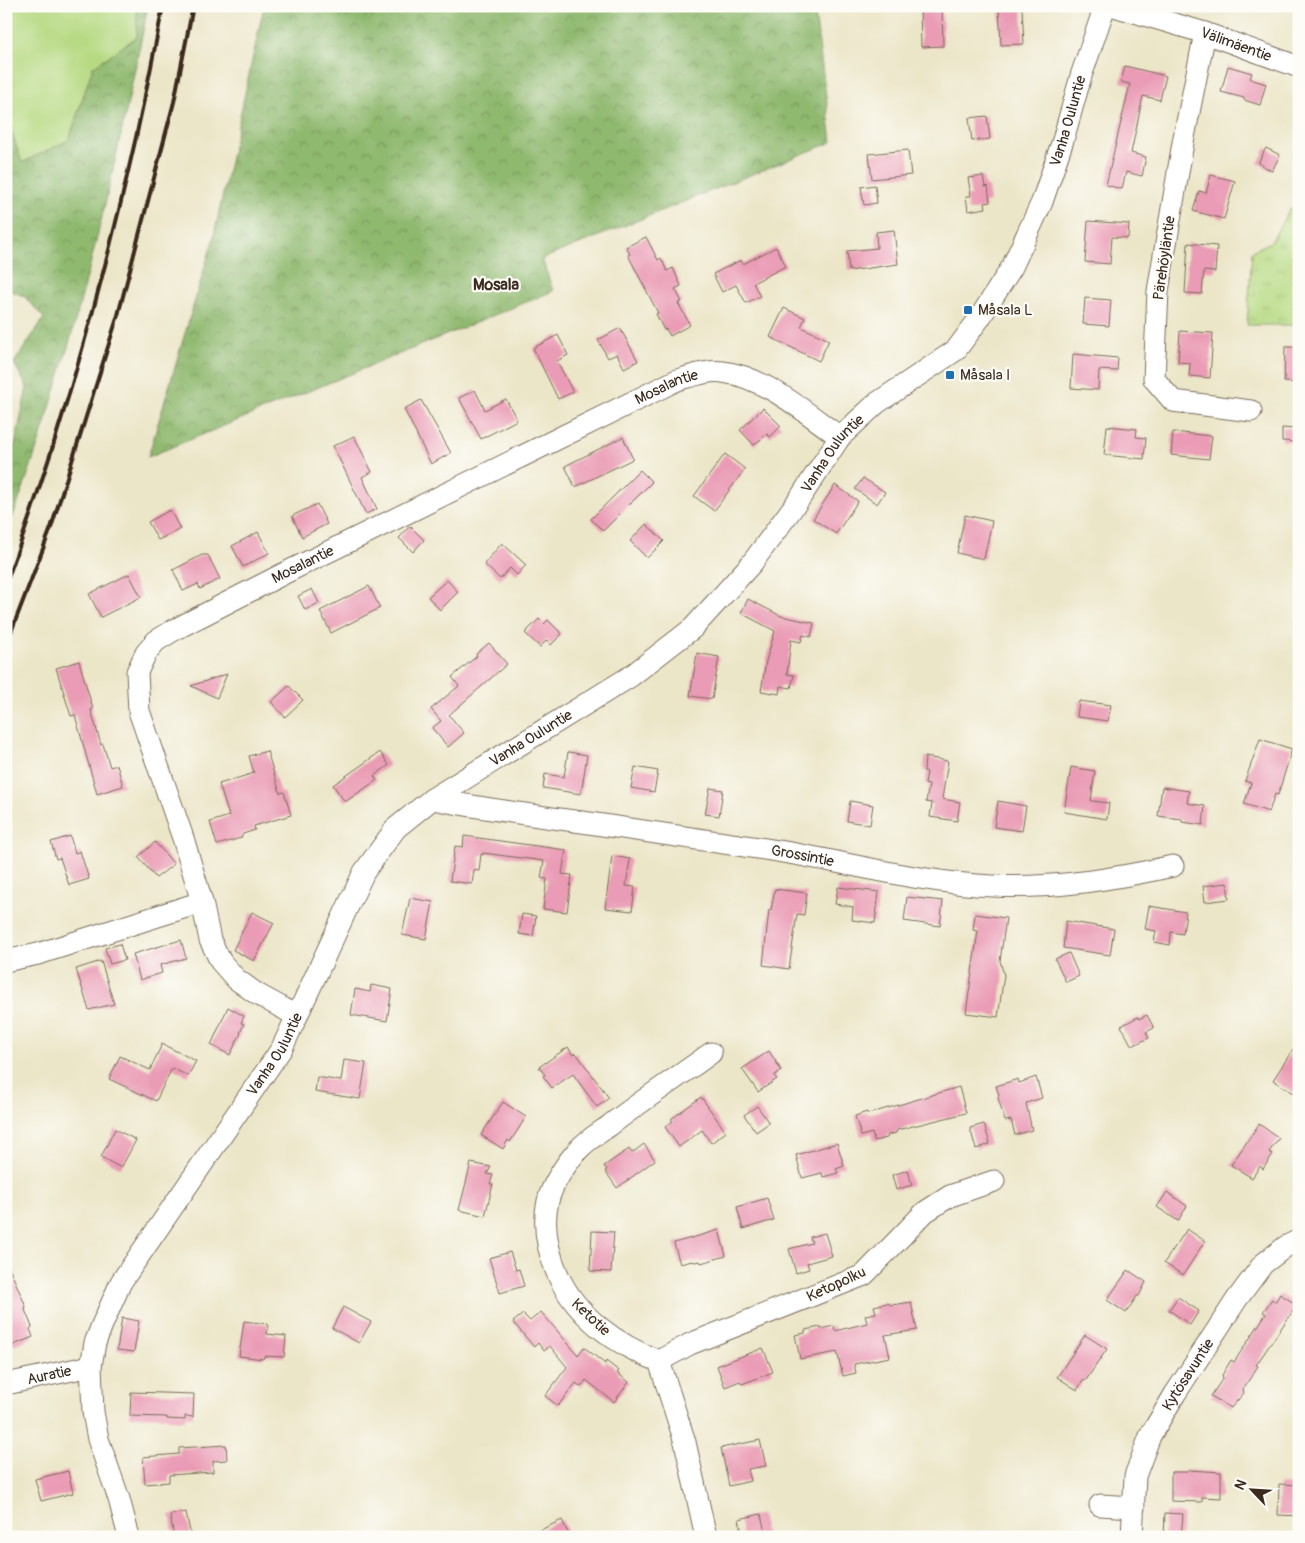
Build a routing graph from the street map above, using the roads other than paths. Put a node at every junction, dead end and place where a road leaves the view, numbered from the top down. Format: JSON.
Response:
{"nodes":[{"id":1,"x":1105,"y":6,"type":"edge"},
{"id":2,"x":1114,"y":6,"type":"edge"},
{"id":3,"x":1206,"y":33,"type":"junction"},
{"id":4,"x":1299,"y":67,"type":"edge"},
{"id":5,"x":1251,"y":411,"type":"dead end"},
{"id":6,"x":840,"y":437,"type":"junction"},
{"id":7,"x":432,"y":799,"type":"junction"},
{"id":8,"x":1173,"y":866,"type":"dead end"},
{"id":9,"x":202,"y":902,"type":"junction"},
{"id":10,"x":6,"y":959,"type":"edge"},
{"id":11,"x":297,"y":1016,"type":"junction"},
{"id":12,"x":712,"y":1053,"type":"dead end"},
{"id":13,"x":994,"y":1181,"type":"dead end"},
{"id":14,"x":1299,"y":1240,"type":"edge"},
{"id":15,"x":659,"y":1361,"type":"junction"},
{"id":16,"x":91,"y":1366,"type":"junction"},
{"id":17,"x":6,"y":1384,"type":"edge"},
{"id":18,"x":1100,"y":1505,"type":"dead end"},
{"id":19,"x":1134,"y":1507,"type":"junction"},
{"id":20,"x":129,"y":1537,"type":"edge"},
{"id":21,"x":706,"y":1537,"type":"edge"},
{"id":22,"x":1132,"y":1537,"type":"edge"}],
"edges":[{"from":1,"to":6,"type":"street","name":"Vanha Ouluntie"},
{"from":2,"to":3,"type":"street","name":"Välimäentie"},
{"from":3,"to":4,"type":"street","name":"Välimäentie"},
{"from":3,"to":5,"type":"street","name":"Pärehöyläntie"},
{"from":6,"to":7,"type":"street","name":"Vanha Ouluntie"},
{"from":6,"to":9,"type":"street","name":"Mosalantie"},
{"from":7,"to":8,"type":"street","name":"Grossintie"},
{"from":7,"to":11,"type":"street","name":"Vanha Ouluntie"},
{"from":9,"to":10,"type":"street"},
{"from":9,"to":11,"type":"street","name":"Mosalantie"},
{"from":11,"to":16,"type":"street","name":"Vanha Ouluntie"},
{"from":12,"to":15,"type":"street","name":"Ketotie"},
{"from":13,"to":15,"type":"street","name":"Ketopolku"},
{"from":14,"to":19,"type":"street","name":"Kytösavuntie"},
{"from":15,"to":21,"type":"street"},
{"from":16,"to":17,"type":"street","name":"Auratie"},
{"from":16,"to":20,"type":"street","name":"Vanha Ouluntie"},
{"from":18,"to":19,"type":"street"},
{"from":19,"to":22,"type":"street","name":"Kytösavuntie"}]}
